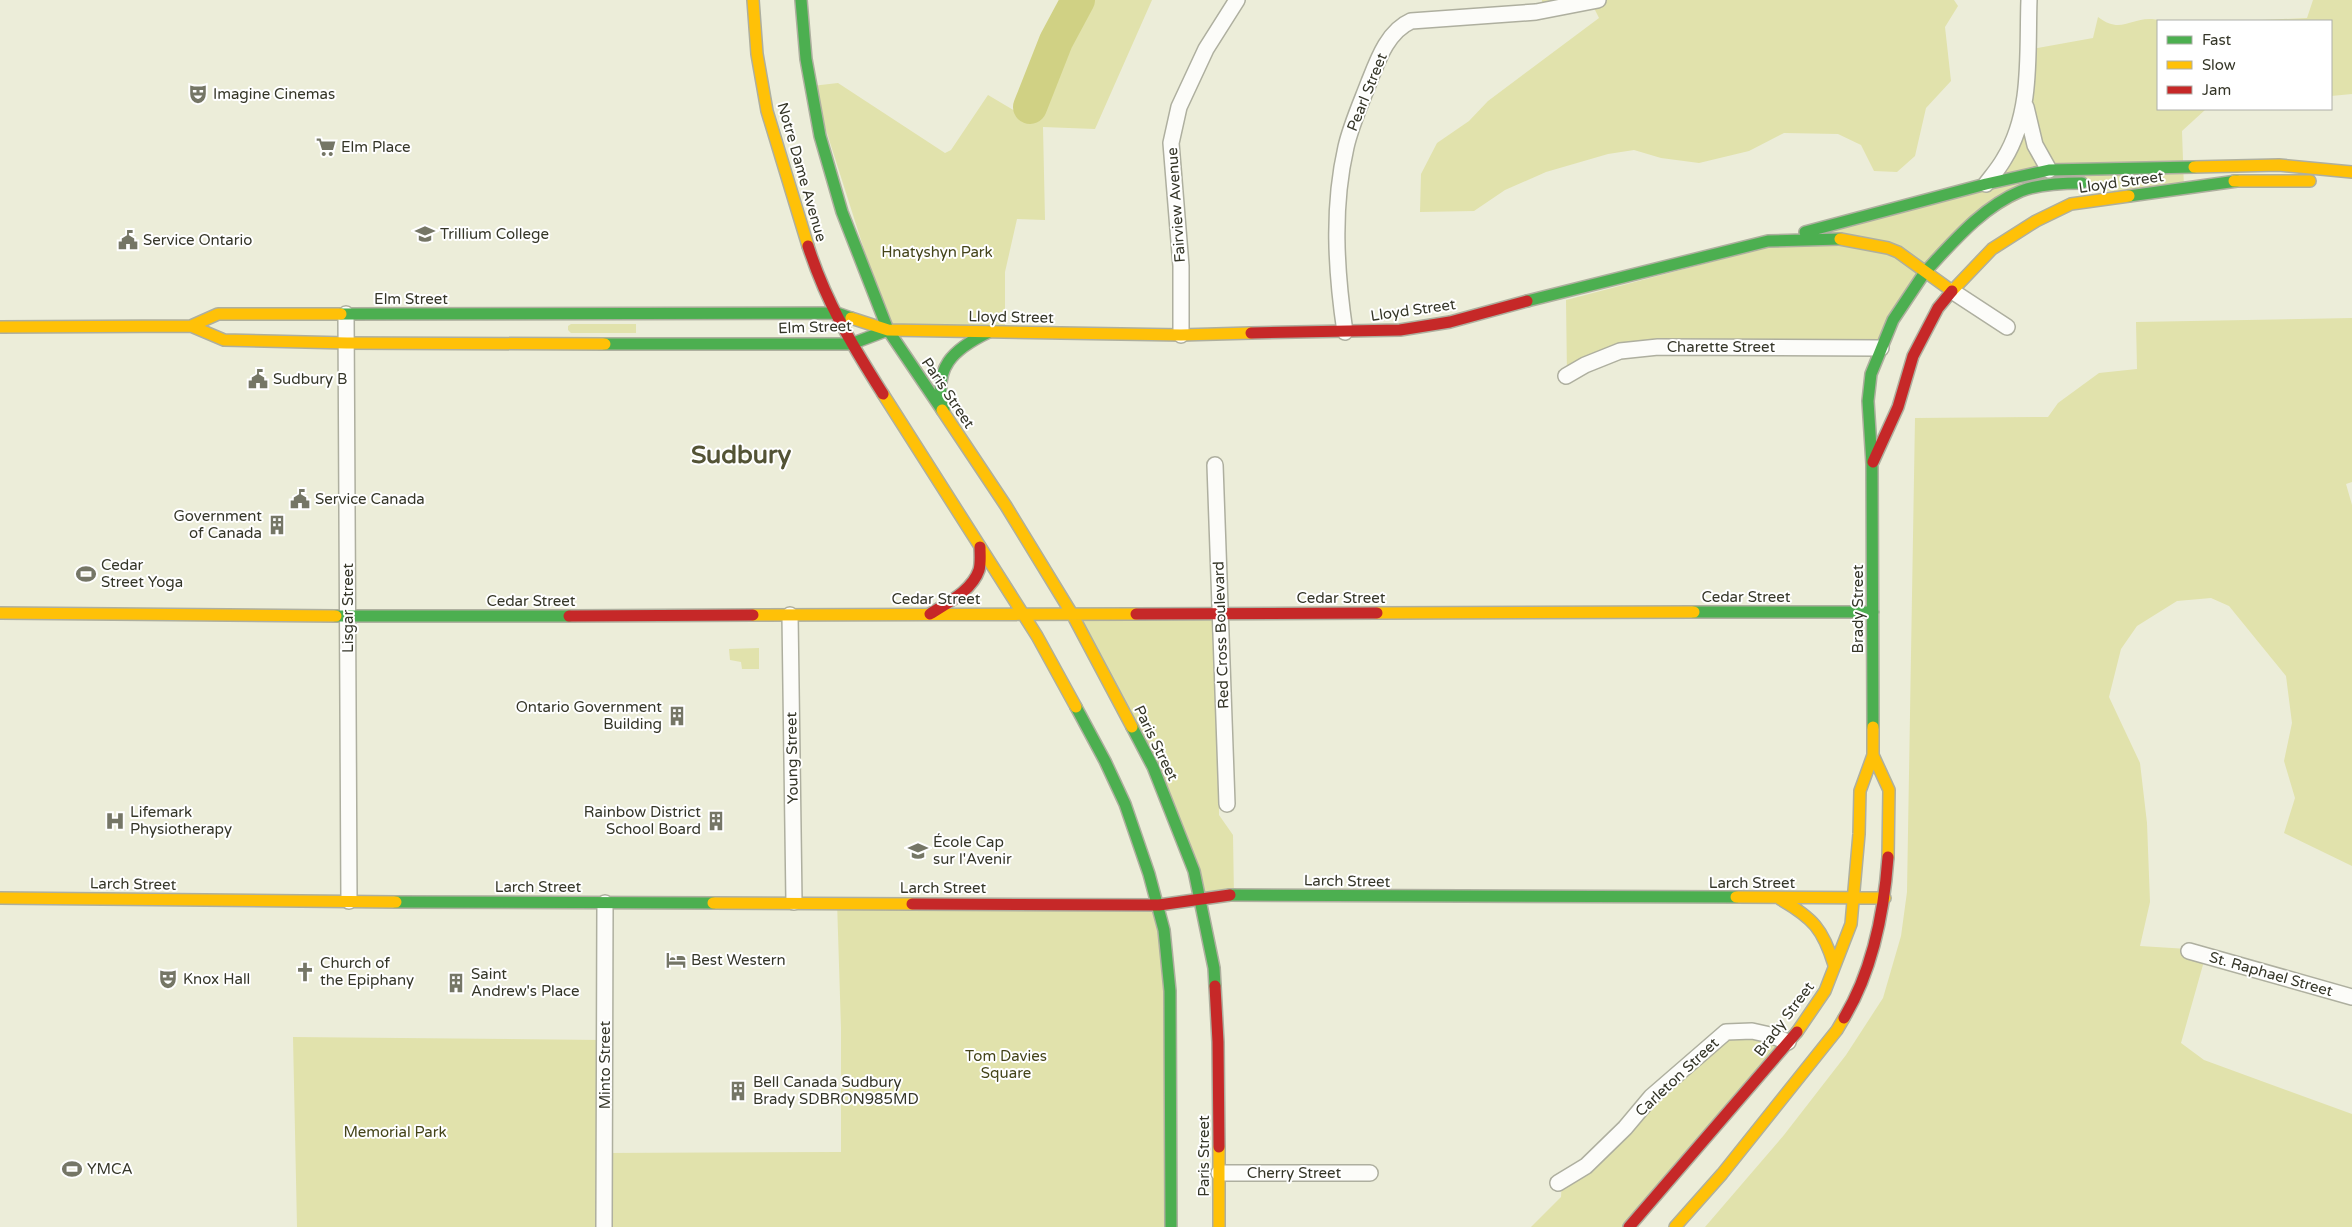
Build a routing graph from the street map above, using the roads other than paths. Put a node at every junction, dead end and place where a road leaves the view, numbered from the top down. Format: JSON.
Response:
{"nodes":[{"id":1,"x":753,"y":0,"type":"edge"},
{"id":2,"x":801,"y":0,"type":"edge"},
{"id":3,"x":1237,"y":0,"type":"edge"},
{"id":4,"x":1598,"y":0,"type":"edge"},
{"id":5,"x":2029,"y":0,"type":"edge"},
{"id":6,"x":2025,"y":103,"type":"junction"},
{"id":7,"x":2049,"y":170,"type":"junction"},
{"id":8,"x":2352,"y":172,"type":"edge"},
{"id":9,"x":2154,"y":180,"type":"dead end"},
{"id":10,"x":2237,"y":181,"type":"junction"},
{"id":11,"x":2352,"y":181,"type":"edge"},
{"id":12,"x":2096,"y":182,"type":"dead end"},
{"id":13,"x":1986,"y":184,"type":"junction"},
{"id":14,"x":1768,"y":242,"type":"junction"},
{"id":15,"x":1925,"y":272,"type":"junction"},
{"id":16,"x":1952,"y":291,"type":"junction"},
{"id":17,"x":837,"y":313,"type":"junction"},
{"id":18,"x":346,"y":314,"type":"junction"},
{"id":19,"x":191,"y":326,"type":"junction"},
{"id":20,"x":0,"y":327,"type":"edge"},
{"id":21,"x":2007,"y":327,"type":"dead end"},
{"id":22,"x":888,"y":330,"type":"junction"},
{"id":23,"x":989,"y":332,"type":"junction"},
{"id":24,"x":1345,"y":332,"type":"junction"},
{"id":25,"x":1181,"y":335,"type":"junction"},
{"id":26,"x":347,"y":343,"type":"junction"},
{"id":27,"x":851,"y":344,"type":"junction"},
{"id":28,"x":1881,"y":348,"type":"junction"},
{"id":29,"x":1566,"y":376,"type":"dead end"},
{"id":30,"x":944,"y":414,"type":"junction"},
{"id":31,"x":1872,"y":464,"type":"junction"},
{"id":32,"x":1215,"y":465,"type":"dead end"},
{"id":33,"x":980,"y":547,"type":"junction"},
{"id":34,"x":1873,"y":612,"type":"junction"},
{"id":35,"x":0,"y":613,"type":"edge"},
{"id":36,"x":1022,"y":613,"type":"junction"},
{"id":37,"x":1220,"y":613,"type":"junction"},
{"id":38,"x":930,"y":614,"type":"junction"},
{"id":39,"x":1072,"y":614,"type":"junction"},
{"id":40,"x":790,"y":615,"type":"junction"},
{"id":41,"x":349,"y":616,"type":"junction"},
{"id":42,"x":1873,"y":755,"type":"junction"},
{"id":43,"x":1227,"y":804,"type":"dead end"},
{"id":44,"x":0,"y":898,"type":"edge"},
{"id":45,"x":1779,"y":898,"type":"junction"},
{"id":46,"x":1854,"y":898,"type":"junction"},
{"id":47,"x":1885,"y":898,"type":"junction"},
{"id":48,"x":1200,"y":900,"type":"junction"},
{"id":49,"x":349,"y":901,"type":"junction"},
{"id":50,"x":794,"y":902,"type":"junction"},
{"id":51,"x":605,"y":903,"type":"junction"},
{"id":52,"x":1158,"y":905,"type":"junction"},
{"id":53,"x":2189,"y":951,"type":"dead end"},
{"id":54,"x":1834,"y":966,"type":"junction"},
{"id":55,"x":2352,"y":997,"type":"edge"},
{"id":56,"x":1788,"y":1042,"type":"junction"},
{"id":57,"x":1219,"y":1173,"type":"junction"},
{"id":58,"x":1370,"y":1174,"type":"dead end"},
{"id":59,"x":1558,"y":1183,"type":"dead end"},
{"id":60,"x":604,"y":1227,"type":"edge"},
{"id":61,"x":1171,"y":1227,"type":"edge"},
{"id":62,"x":1219,"y":1227,"type":"edge"},
{"id":63,"x":1629,"y":1227,"type":"edge"},
{"id":64,"x":1675,"y":1227,"type":"edge"}],
"edges":[{"from":1,"to":17,"type":"main road","name":"Notre Dame Avenue"},
{"from":2,"to":22,"type":"main road","name":"Notre Dame Avenue"},
{"from":3,"to":25,"type":"street","name":"Fairview Avenue"},
{"from":4,"to":24,"type":"street","name":"Pearl Street"},
{"from":5,"to":6,"type":"street"},
{"from":6,"to":7,"type":"street"},
{"from":6,"to":13,"type":"street"},
{"from":7,"to":8,"type":"main road"},
{"from":7,"to":13,"type":"main road"},
{"from":9,"to":10,"type":"main road","name":"Lloyd Street"},
{"from":10,"to":11,"type":"main road","name":"Lloyd Street"},
{"from":10,"to":16,"type":"main road","name":"Lloyd Street"},
{"from":12,"to":15,"type":"main road","name":"Lloyd Street"},
{"from":13,"to":14,"type":"main road"},
{"from":14,"to":15,"type":"main road","name":"Lloyd Street"},
{"from":14,"to":24,"type":"main road","name":"Lloyd Street"},
{"from":15,"to":16,"type":"main road","name":"Lloyd Street"},
{"from":15,"to":28,"type":"main road","name":"Brady Street"},
{"from":16,"to":21,"type":"street"},
{"from":16,"to":31,"type":"main road","name":"Brady Street"},
{"from":17,"to":18,"type":"main road","name":"Elm Street"},
{"from":17,"to":22,"type":"main road","name":"Elm Street"},
{"from":17,"to":27,"type":"main road","name":"Notre Dame Avenue"},
{"from":18,"to":19,"type":"main road","name":"Elm Street"},
{"from":18,"to":26,"type":"street","name":"Lisgar Street"},
{"from":19,"to":20,"type":"main road","name":"Elm Street"},
{"from":19,"to":26,"type":"main road","name":"Elm Street"},
{"from":22,"to":23,"type":"main road","name":"Lloyd Street"},
{"from":22,"to":27,"type":"main road","name":"Elm Street"},
{"from":22,"to":30,"type":"main road","name":"Paris Street"},
{"from":23,"to":25,"type":"main road","name":"Lloyd Street"},
{"from":23,"to":30,"type":"main road"},
{"from":24,"to":25,"type":"main road","name":"Lloyd Street"},
{"from":26,"to":27,"type":"main road","name":"Elm Street"},
{"from":26,"to":41,"type":"street","name":"Lisgar Street"},
{"from":27,"to":33,"type":"main road"},
{"from":28,"to":29,"type":"street","name":"Charette Street"},
{"from":28,"to":31,"type":"main road","name":"Brady Street"},
{"from":30,"to":39,"type":"main road","name":"Paris Street"},
{"from":31,"to":34,"type":"main road","name":"Brady Street"},
{"from":32,"to":37,"type":"street","name":"Red Cross Boulevard"},
{"from":33,"to":36,"type":"main road"},
{"from":33,"to":38,"type":"main road"},
{"from":34,"to":37,"type":"main road","name":"Cedar Street"},
{"from":34,"to":42,"type":"main road","name":"Brady Street"},
{"from":35,"to":41,"type":"main road","name":"Cedar Street"},
{"from":36,"to":38,"type":"main road","name":"Cedar Street"},
{"from":36,"to":39,"type":"main road","name":"Cedar Street"},
{"from":36,"to":52,"type":"main road"},
{"from":37,"to":39,"type":"main road","name":"Cedar Street"},
{"from":37,"to":43,"type":"street","name":"Red Cross Boulevard"},
{"from":38,"to":40,"type":"main road","name":"Cedar Street"},
{"from":39,"to":48,"type":"main road","name":"Paris Street"},
{"from":40,"to":41,"type":"main road","name":"Cedar Street"},
{"from":40,"to":50,"type":"street","name":"Young Street"},
{"from":41,"to":49,"type":"street","name":"Lisgar Street"},
{"from":42,"to":46,"type":"main road","name":"Brady Street"},
{"from":42,"to":47,"type":"main road","name":"Brady Street"},
{"from":44,"to":49,"type":"main road","name":"Larch Street"},
{"from":45,"to":46,"type":"main road","name":"Larch Street"},
{"from":45,"to":48,"type":"main road","name":"Larch Street"},
{"from":45,"to":54,"type":"main road"},
{"from":46,"to":47,"type":"main road","name":"Larch Street"},
{"from":46,"to":54,"type":"main road","name":"Brady Street"},
{"from":47,"to":64,"type":"main road","name":"Brady Street"},
{"from":48,"to":52,"type":"main road","name":"Larch Street"},
{"from":48,"to":57,"type":"main road","name":"Paris Street"},
{"from":49,"to":51,"type":"main road","name":"Larch Street"},
{"from":50,"to":51,"type":"main road","name":"Larch Street"},
{"from":50,"to":52,"type":"main road","name":"Larch Street"},
{"from":51,"to":60,"type":"street","name":"Minto Street"},
{"from":52,"to":61,"type":"main road"},
{"from":53,"to":55,"type":"street","name":"St. Raphael Street"},
{"from":54,"to":56,"type":"main road","name":"Brady Street"},
{"from":56,"to":59,"type":"street","name":"Carleton Street"},
{"from":56,"to":63,"type":"main road","name":"Brady Street"},
{"from":57,"to":58,"type":"street","name":"Cherry Street"},
{"from":57,"to":62,"type":"main road","name":"Paris Street"}]}
